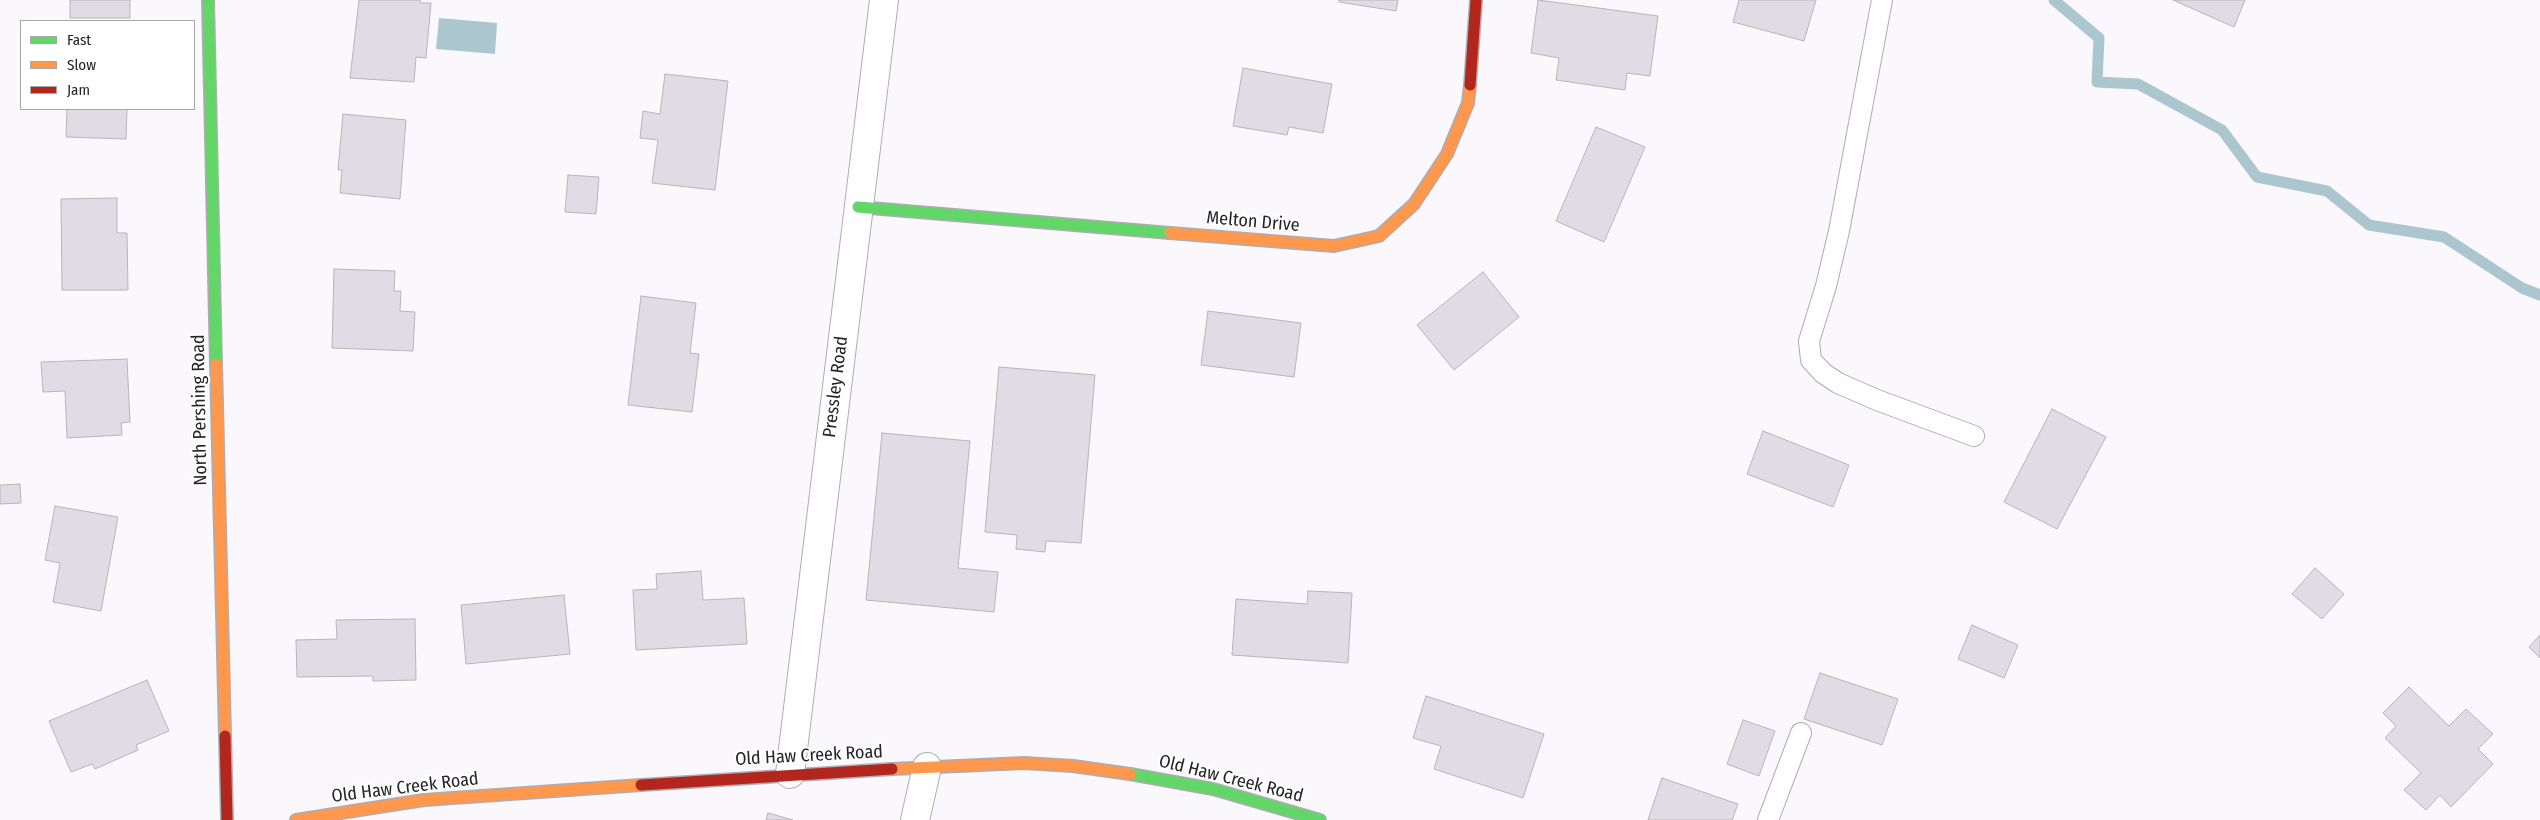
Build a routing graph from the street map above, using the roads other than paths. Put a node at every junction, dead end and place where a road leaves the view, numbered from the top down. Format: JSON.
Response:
{"nodes":[{"id":1,"x":208,"y":0,"type":"edge"},
{"id":2,"x":884,"y":0,"type":"edge"},
{"id":3,"x":1476,"y":0,"type":"edge"},
{"id":4,"x":1882,"y":0,"type":"edge"},
{"id":5,"x":858,"y":207,"type":"junction"},
{"id":6,"x":1974,"y":436,"type":"dead end"},
{"id":7,"x":1801,"y":733,"type":"dead end"},
{"id":8,"x":927,"y":767,"type":"junction"},
{"id":9,"x":790,"y":774,"type":"junction"},
{"id":10,"x":227,"y":820,"type":"edge"},
{"id":11,"x":296,"y":820,"type":"edge"},
{"id":12,"x":915,"y":820,"type":"edge"},
{"id":13,"x":1320,"y":820,"type":"edge"},
{"id":14,"x":1768,"y":820,"type":"edge"}],
"edges":[{"from":1,"to":10,"type":"street","name":"North Pershing Road"},
{"from":2,"to":5,"type":"street","name":"Pressley Road"},
{"from":3,"to":5,"type":"street","name":"Melton Drive"},
{"from":4,"to":6,"type":"lane"},
{"from":5,"to":9,"type":"street","name":"Pressley Road"},
{"from":7,"to":14,"type":"lane"},
{"from":8,"to":9,"type":"street","name":"Old Haw Creek Road"},
{"from":8,"to":12,"type":"street"},
{"from":8,"to":13,"type":"street","name":"Old Haw Creek Road"},
{"from":9,"to":11,"type":"street","name":"Old Haw Creek Road"}]}
